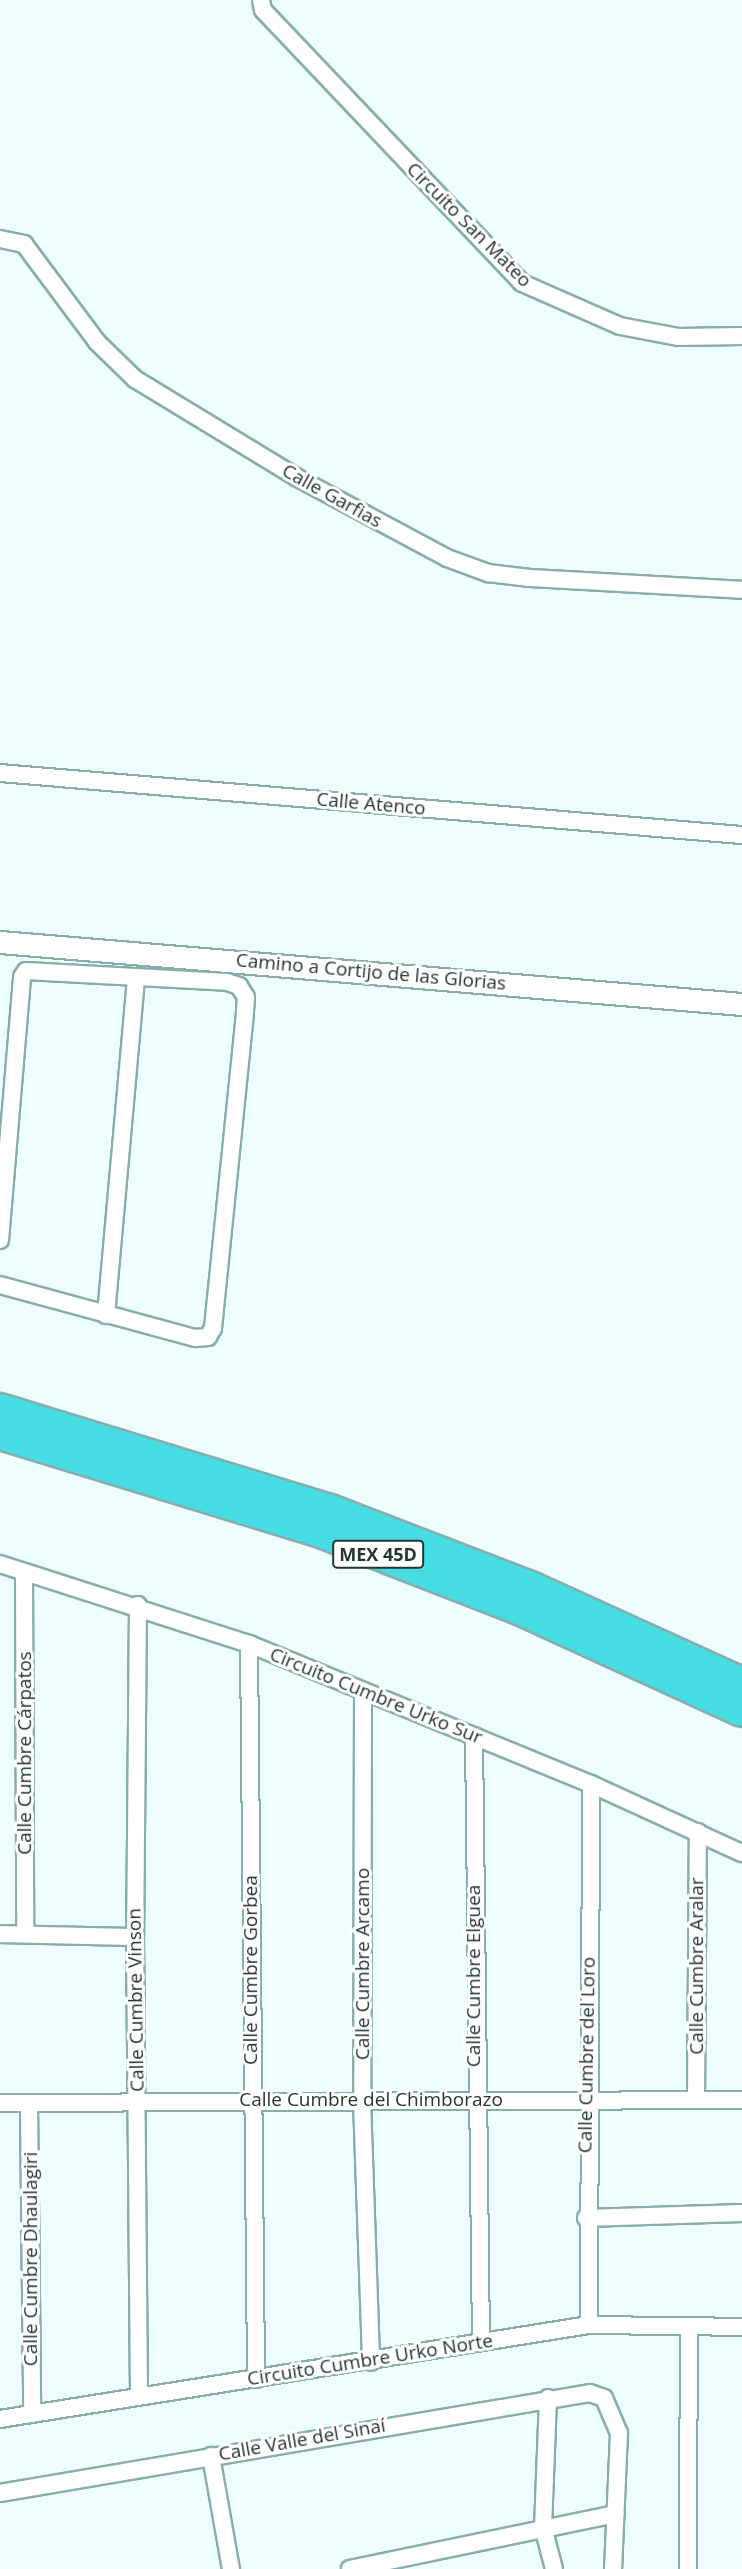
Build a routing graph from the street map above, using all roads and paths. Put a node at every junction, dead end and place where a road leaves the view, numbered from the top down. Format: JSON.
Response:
{"nodes":[{"id":1,"x":261,"y":0,"type":"edge"},
{"id":2,"x":0,"y":239,"type":"edge"},
{"id":3,"x":742,"y":336,"type":"edge"},
{"id":4,"x":742,"y":590,"type":"edge"},
{"id":5,"x":0,"y":773,"type":"edge"},
{"id":6,"x":742,"y":835,"type":"edge"},
{"id":7,"x":0,"y":943,"type":"edge"},
{"id":8,"x":136,"y":977,"type":"junction"},
{"id":9,"x":742,"y":1004,"type":"edge"},
{"id":10,"x":0,"y":1240,"type":"edge"},
{"id":11,"x":0,"y":1286,"type":"edge"},
{"id":12,"x":106,"y":1315,"type":"junction"},
{"id":13,"x":0,"y":1409,"type":"edge"},
{"id":14,"x":0,"y":1434,"type":"edge"},
{"id":15,"x":0,"y":1564,"type":"edge"},
{"id":16,"x":24,"y":1572,"type":"junction"},
{"id":17,"x":138,"y":1605,"type":"junction"},
{"id":18,"x":249,"y":1644,"type":"junction"},
{"id":19,"x":742,"y":1683,"type":"edge"},
{"id":20,"x":363,"y":1691,"type":"junction"},
{"id":21,"x":742,"y":1711,"type":"edge"},
{"id":22,"x":474,"y":1736,"type":"junction"},
{"id":23,"x":591,"y":1784,"type":"junction"},
{"id":24,"x":698,"y":1832,"type":"junction"},
{"id":25,"x":742,"y":1853,"type":"edge"},
{"id":26,"x":0,"y":1934,"type":"edge"},
{"id":27,"x":25,"y":1934,"type":"junction"},
{"id":28,"x":135,"y":1937,"type":"junction"},
{"id":29,"x":742,"y":2086,"type":"edge"},
{"id":30,"x":252,"y":2099,"type":"junction"},
{"id":31,"x":696,"y":2100,"type":"junction"},
{"id":32,"x":737,"y":2100,"type":"edge"},
{"id":33,"x":137,"y":2101,"type":"junction"},
{"id":34,"x":362,"y":2101,"type":"junction"},
{"id":35,"x":475,"y":2101,"type":"junction"},
{"id":36,"x":586,"y":2102,"type":"junction"},
{"id":37,"x":0,"y":2103,"type":"edge"},
{"id":38,"x":29,"y":2103,"type":"junction"},
{"id":39,"x":742,"y":2214,"type":"edge"},
{"id":40,"x":586,"y":2218,"type":"junction"},
{"id":41,"x":589,"y":2325,"type":"junction"},
{"id":42,"x":742,"y":2327,"type":"edge"},
{"id":43,"x":689,"y":2328,"type":"junction"},
{"id":44,"x":481,"y":2342,"type":"junction"},
{"id":45,"x":371,"y":2361,"type":"junction"},
{"id":46,"x":256,"y":2379,"type":"junction"},
{"id":47,"x":139,"y":2396,"type":"junction"},
{"id":48,"x":548,"y":2398,"type":"junction"},
{"id":49,"x":32,"y":2414,"type":"junction"},
{"id":50,"x":0,"y":2419,"type":"edge"},
{"id":51,"x":211,"y":2456,"type":"junction"},
{"id":52,"x":0,"y":2493,"type":"edge"},
{"id":53,"x":615,"y":2514,"type":"junction"},
{"id":54,"x":543,"y":2527,"type":"junction"},
{"id":55,"x":231,"y":2569,"type":"edge"},
{"id":56,"x":350,"y":2569,"type":"edge"},
{"id":57,"x":554,"y":2569,"type":"edge"},
{"id":58,"x":613,"y":2569,"type":"edge"},
{"id":59,"x":688,"y":2569,"type":"edge"}],
"edges":[{"from":1,"to":3,"type":"street","name":"Circuito San Mateo"},
{"from":2,"to":4,"type":"street","name":"Calle Garfias"},
{"from":5,"to":6,"type":"street","name":"Calle Atenco"},
{"from":7,"to":9,"type":"street","name":"Camino a Cortijo de las Glorias"},
{"from":8,"to":10,"type":"street"},
{"from":8,"to":12,"type":"street"},
{"from":8,"to":12,"type":"street"},
{"from":11,"to":12,"type":"street"},
{"from":13,"to":19,"type":"highway","number":"MEX 45D"},
{"from":14,"to":21,"type":"highway","number":"MEX 45D"},
{"from":15,"to":16,"type":"street","name":"Circuito Cumbre Urko Sur"},
{"from":16,"to":17,"type":"street","name":"Circuito Cumbre Urko Sur"},
{"from":16,"to":27,"type":"street","name":"Calle Cumbre Cárpatos"},
{"from":17,"to":18,"type":"street","name":"Circuito Cumbre Urko Sur"},
{"from":17,"to":28,"type":"street","name":"Calle Cumbre Vinson"},
{"from":18,"to":20,"type":"street","name":"Circuito Cumbre Urko Sur"},
{"from":18,"to":30,"type":"street","name":"Calle Cumbre Gorbea"},
{"from":20,"to":22,"type":"street","name":"Circuito Cumbre Urko Sur"},
{"from":20,"to":34,"type":"street","name":"Calle Cumbre Arcamo"},
{"from":22,"to":23,"type":"street","name":"Circuito Cumbre Urko Sur"},
{"from":22,"to":35,"type":"street","name":"Calle Cumbre Elguea"},
{"from":23,"to":24,"type":"street","name":"Circuito Cumbre Urko Sur"},
{"from":23,"to":36,"type":"street","name":"Calle Cumbre del Loro"},
{"from":24,"to":25,"type":"street","name":"Circuito Cumbre Urko Sur"},
{"from":24,"to":31,"type":"street","name":"Calle Cumbre Aralar"},
{"from":26,"to":27,"type":"street"},
{"from":27,"to":28,"type":"street"},
{"from":28,"to":33,"type":"street","name":"Calle Cumbre Vinson"},
{"from":29,"to":32,"type":"street"},
{"from":30,"to":33,"type":"street","name":"Calle Cumbre del Chimborazo"},
{"from":30,"to":34,"type":"street","name":"Calle Cumbre del Chimborazo"},
{"from":30,"to":46,"type":"street","name":"Calle Cumbre Gorbea"},
{"from":31,"to":32,"type":"street","name":"Calle Cumbre del Chimborazo"},
{"from":31,"to":36,"type":"street","name":"Calle Cumbre del Chimborazo"},
{"from":33,"to":38,"type":"street","name":"Calle Cumbre del Chimborazo"},
{"from":33,"to":47,"type":"street","name":"Calle Cumbre Vinson"},
{"from":34,"to":35,"type":"street","name":"Calle Cumbre del Chimborazo"},
{"from":34,"to":45,"type":"street","name":"Calle Cumbre Arcamo"},
{"from":35,"to":36,"type":"street","name":"Calle Cumbre del Chimborazo"},
{"from":35,"to":44,"type":"street","name":"Calle Cumbre Elguea"},
{"from":36,"to":40,"type":"street","name":"Calle Cumbre del Loro"},
{"from":37,"to":38,"type":"street","name":"Calle Cumbre del Chimborazo"},
{"from":38,"to":49,"type":"street","name":"Calle Cumbre Dhaulagiri"},
{"from":39,"to":40,"type":"street"},
{"from":40,"to":41,"type":"street","name":"Calle Cumbre del Loro"},
{"from":41,"to":43,"type":"street","name":"Circuito Cumbre Urko Norte"},
{"from":41,"to":44,"type":"street","name":"Circuito Cumbre Urko Norte"},
{"from":42,"to":43,"type":"street","name":"Circuito Cumbre Urko Norte"},
{"from":43,"to":59,"type":"street"},
{"from":44,"to":45,"type":"street","name":"Circuito Cumbre Urko Norte"},
{"from":45,"to":46,"type":"street","name":"Circuito Cumbre Urko Norte"},
{"from":46,"to":47,"type":"street","name":"Circuito Cumbre Urko Norte"},
{"from":47,"to":49,"type":"street","name":"Circuito Cumbre Urko Norte"},
{"from":48,"to":51,"type":"street","name":"Calle Valle del Sinaí"},
{"from":48,"to":53,"type":"street","name":"Calle Valle del Sinaí"},
{"from":48,"to":54,"type":"street"},
{"from":49,"to":50,"type":"street","name":"Circuito Cumbre Urko Norte"},
{"from":51,"to":52,"type":"street","name":"Calle Valle del Sinaí"},
{"from":51,"to":55,"type":"street"},
{"from":53,"to":54,"type":"street"},
{"from":53,"to":58,"type":"street"},
{"from":54,"to":56,"type":"street"},
{"from":54,"to":57,"type":"street"}]}
